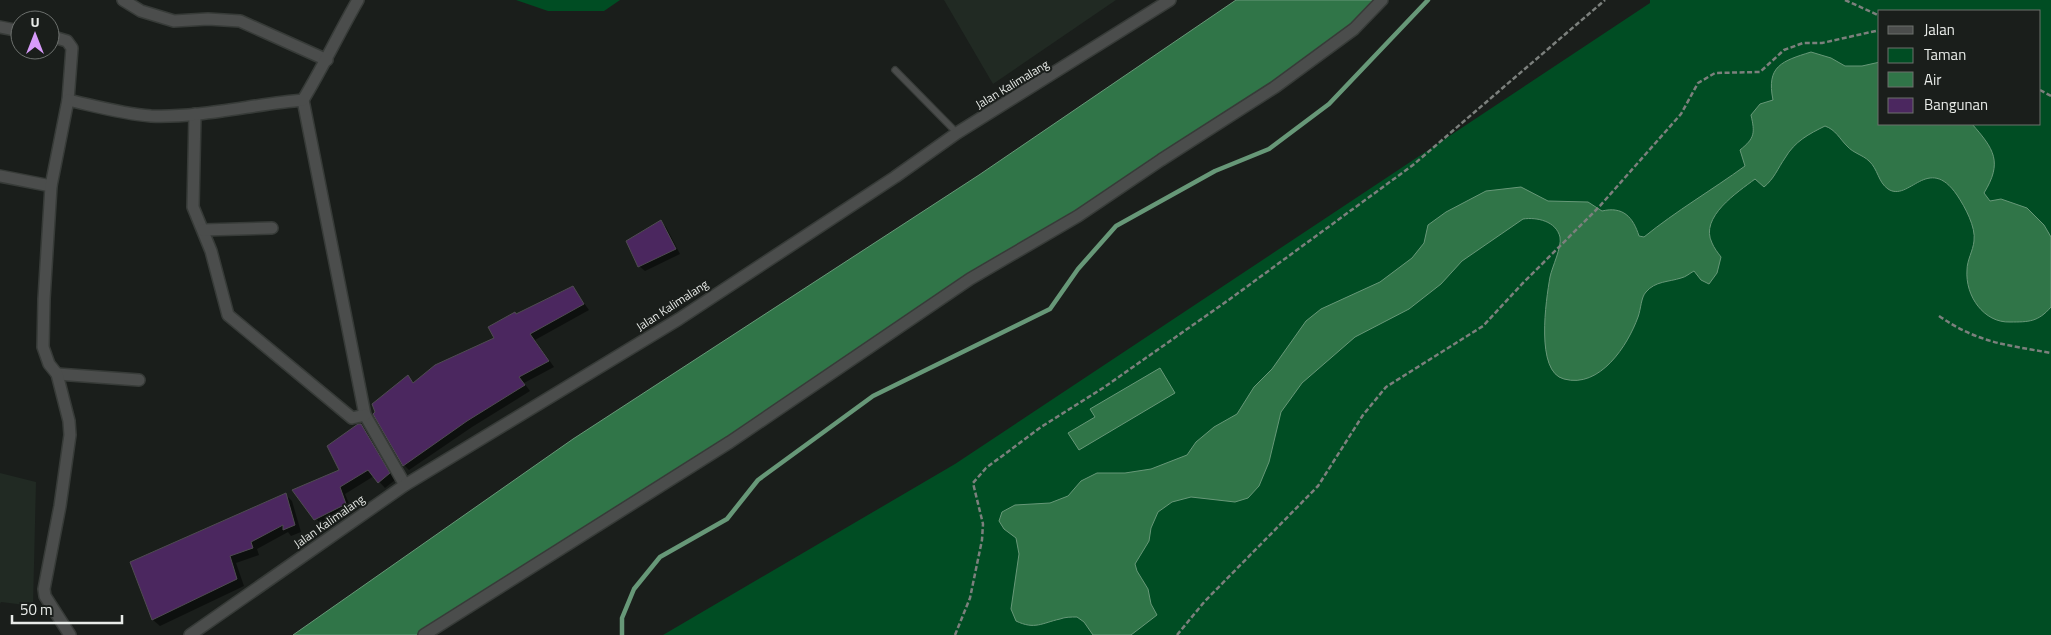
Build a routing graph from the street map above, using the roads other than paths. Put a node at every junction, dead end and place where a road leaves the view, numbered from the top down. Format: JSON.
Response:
{"nodes":[{"id":1,"x":123,"y":0,"type":"edge"},
{"id":2,"x":358,"y":0,"type":"edge"},
{"id":3,"x":1170,"y":0,"type":"edge"},
{"id":4,"x":1382,"y":0,"type":"edge"},
{"id":5,"x":60,"y":39,"type":"edge"},
{"id":6,"x":327,"y":60,"type":"junction"},
{"id":7,"x":895,"y":70,"type":"dead end"},
{"id":8,"x":68,"y":100,"type":"junction"},
{"id":9,"x":303,"y":100,"type":"junction"},
{"id":10,"x":195,"y":114,"type":"junction"},
{"id":11,"x":957,"y":134,"type":"junction"},
{"id":12,"x":0,"y":176,"type":"edge"},
{"id":13,"x":51,"y":186,"type":"junction"},
{"id":14,"x":272,"y":228,"type":"dead end"},
{"id":15,"x":203,"y":230,"type":"junction"},
{"id":16,"x":57,"y":374,"type":"junction"},
{"id":17,"x":139,"y":380,"type":"dead end"},
{"id":18,"x":365,"y":415,"type":"junction"},
{"id":19,"x":404,"y":485,"type":"junction"},
{"id":20,"x":70,"y":635,"type":"edge"},
{"id":21,"x":190,"y":635,"type":"edge"},
{"id":22,"x":424,"y":635,"type":"edge"}],
"edges":[{"from":1,"to":6,"type":"street"},
{"from":2,"to":6,"type":"street"},
{"from":3,"to":11,"type":"street","name":"Jalan Kalimalang"},
{"from":4,"to":22,"type":"street"},
{"from":5,"to":8,"type":"street"},
{"from":6,"to":9,"type":"street"},
{"from":7,"to":11,"type":"lane"},
{"from":8,"to":10,"type":"street"},
{"from":8,"to":13,"type":"street"},
{"from":9,"to":10,"type":"street"},
{"from":9,"to":18,"type":"street"},
{"from":10,"to":15,"type":"street"},
{"from":11,"to":19,"type":"street","name":"Jalan Kalimalang"},
{"from":12,"to":13,"type":"street"},
{"from":13,"to":16,"type":"street"},
{"from":14,"to":15,"type":"street"},
{"from":15,"to":18,"type":"street"},
{"from":16,"to":17,"type":"street"},
{"from":16,"to":20,"type":"street"},
{"from":18,"to":19,"type":"street"},
{"from":19,"to":21,"type":"street","name":"Jalan Kalimalang"}]}
